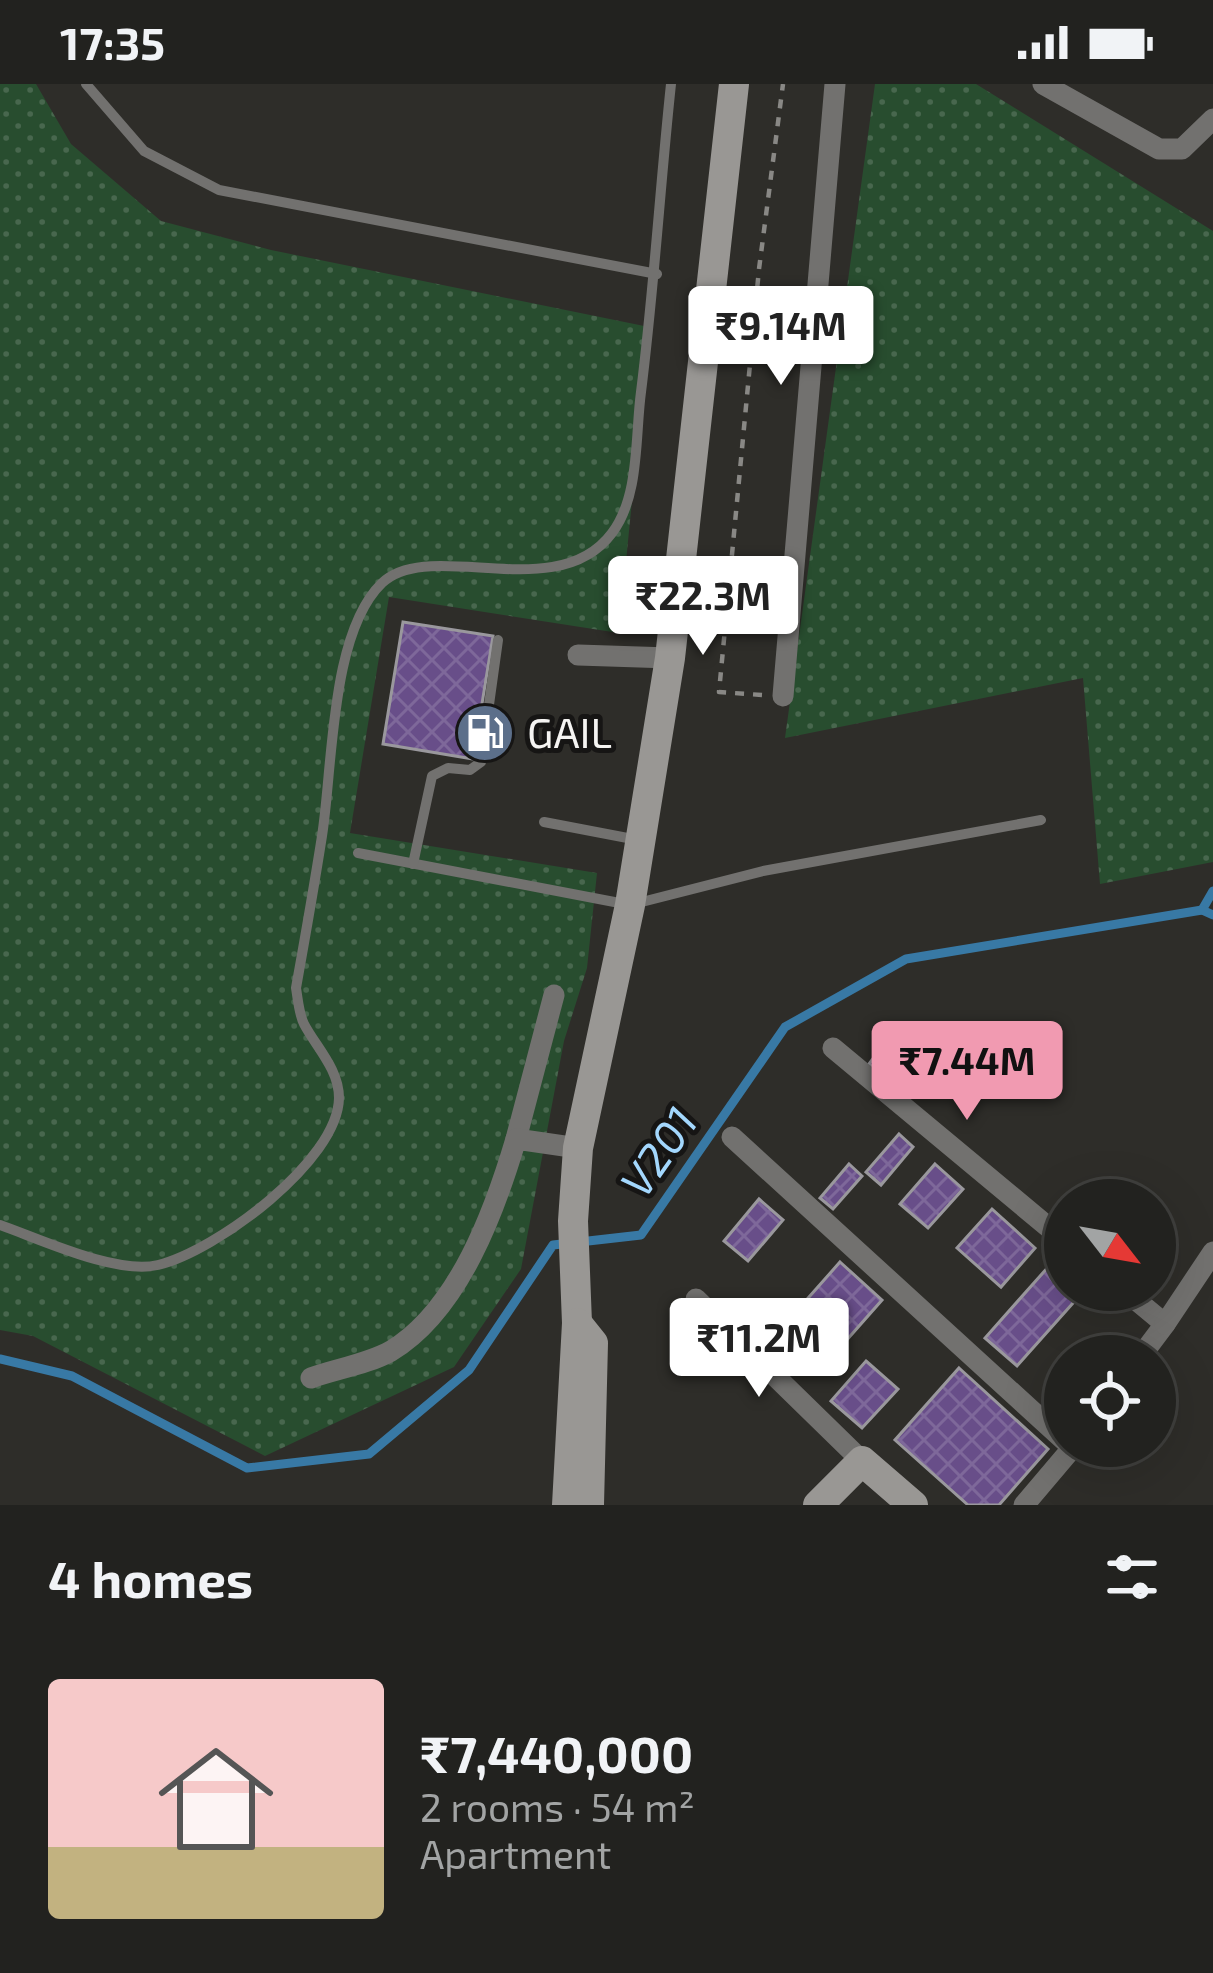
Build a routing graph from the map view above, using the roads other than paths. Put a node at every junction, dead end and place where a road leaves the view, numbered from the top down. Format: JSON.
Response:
{"nodes":[{"id":1,"x":86,"y":84,"type":"edge"},
{"id":2,"x":671,"y":84,"type":"edge"},
{"id":3,"x":734,"y":84,"type":"edge"},
{"id":4,"x":836,"y":84,"type":"edge"},
{"id":5,"x":1043,"y":84,"type":"edge"},
{"id":6,"x":1213,"y":119,"type":"edge"},
{"id":7,"x":657,"y":274,"type":"junction"},
{"id":8,"x":497,"y":640,"type":"dead end"},
{"id":9,"x":578,"y":655,"type":"dead end"},
{"id":10,"x":670,"y":658,"type":"junction"},
{"id":11,"x":783,"y":696,"type":"road end"},
{"id":12,"x":1041,"y":820,"type":"dead end"},
{"id":13,"x":544,"y":822,"type":"dead end"},
{"id":14,"x":642,"y":841,"type":"junction"},
{"id":15,"x":358,"y":854,"type":"dead end"},
{"id":16,"x":413,"y":864,"type":"junction"},
{"id":17,"x":630,"y":905,"type":"junction"},
{"id":18,"x":554,"y":995,"type":"dead end"},
{"id":19,"x":833,"y":1048,"type":"dead end"},
{"id":20,"x":732,"y":1137,"type":"dead end"},
{"id":21,"x":516,"y":1139,"type":"junction"},
{"id":22,"x":578,"y":1148,"type":"junction"},
{"id":23,"x":1044,"y":1224,"type":"edge"},
{"id":24,"x":0,"y":1225,"type":"edge"},
{"id":25,"x":1213,"y":1252,"type":"edge"},
{"id":26,"x":696,"y":1299,"type":"dead end"},
{"id":27,"x":1149,"y":1311,"type":"edge"},
{"id":28,"x":577,"y":1323,"type":"junction"},
{"id":29,"x":1165,"y":1324,"type":"junction"},
{"id":30,"x":1157,"y":1335,"type":"edge"},
{"id":31,"x":311,"y":1378,"type":"dead end"},
{"id":32,"x":1044,"y":1420,"type":"edge"},
{"id":33,"x":862,"y":1461,"type":"junction"},
{"id":34,"x":1054,"y":1467,"type":"edge"},
{"id":35,"x":566,"y":1505,"type":"edge"},
{"id":36,"x":589,"y":1505,"type":"edge"},
{"id":37,"x":818,"y":1505,"type":"edge"},
{"id":38,"x":913,"y":1505,"type":"edge"},
{"id":39,"x":1024,"y":1505,"type":"edge"}],
"edges":[{"from":1,"to":7,"type":"lane"},
{"from":2,"to":7,"type":"lane"},
{"from":3,"to":10,"type":"street"},
{"from":4,"to":11,"type":"street"},
{"from":5,"to":6,"type":"street"},
{"from":7,"to":24,"type":"lane"},
{"from":8,"to":16,"type":"lane"},
{"from":9,"to":10,"type":"street"},
{"from":10,"to":14,"type":"street"},
{"from":12,"to":17,"type":"lane"},
{"from":13,"to":14,"type":"lane"},
{"from":14,"to":17,"type":"street"},
{"from":15,"to":16,"type":"lane"},
{"from":16,"to":17,"type":"lane"},
{"from":17,"to":22,"type":"street"},
{"from":18,"to":21,"type":"street"},
{"from":19,"to":23,"type":"street"},
{"from":20,"to":32,"type":"street"},
{"from":21,"to":22,"type":"street"},
{"from":21,"to":31,"type":"street"},
{"from":22,"to":28,"type":"street"},
{"from":25,"to":29,"type":"street"},
{"from":26,"to":33,"type":"street"},
{"from":27,"to":29,"type":"street"},
{"from":28,"to":35,"type":"street"},
{"from":28,"to":36,"type":"street"},
{"from":29,"to":30,"type":"street"},
{"from":33,"to":37,"type":"street"},
{"from":33,"to":38,"type":"street"},
{"from":34,"to":39,"type":"street"}]}
